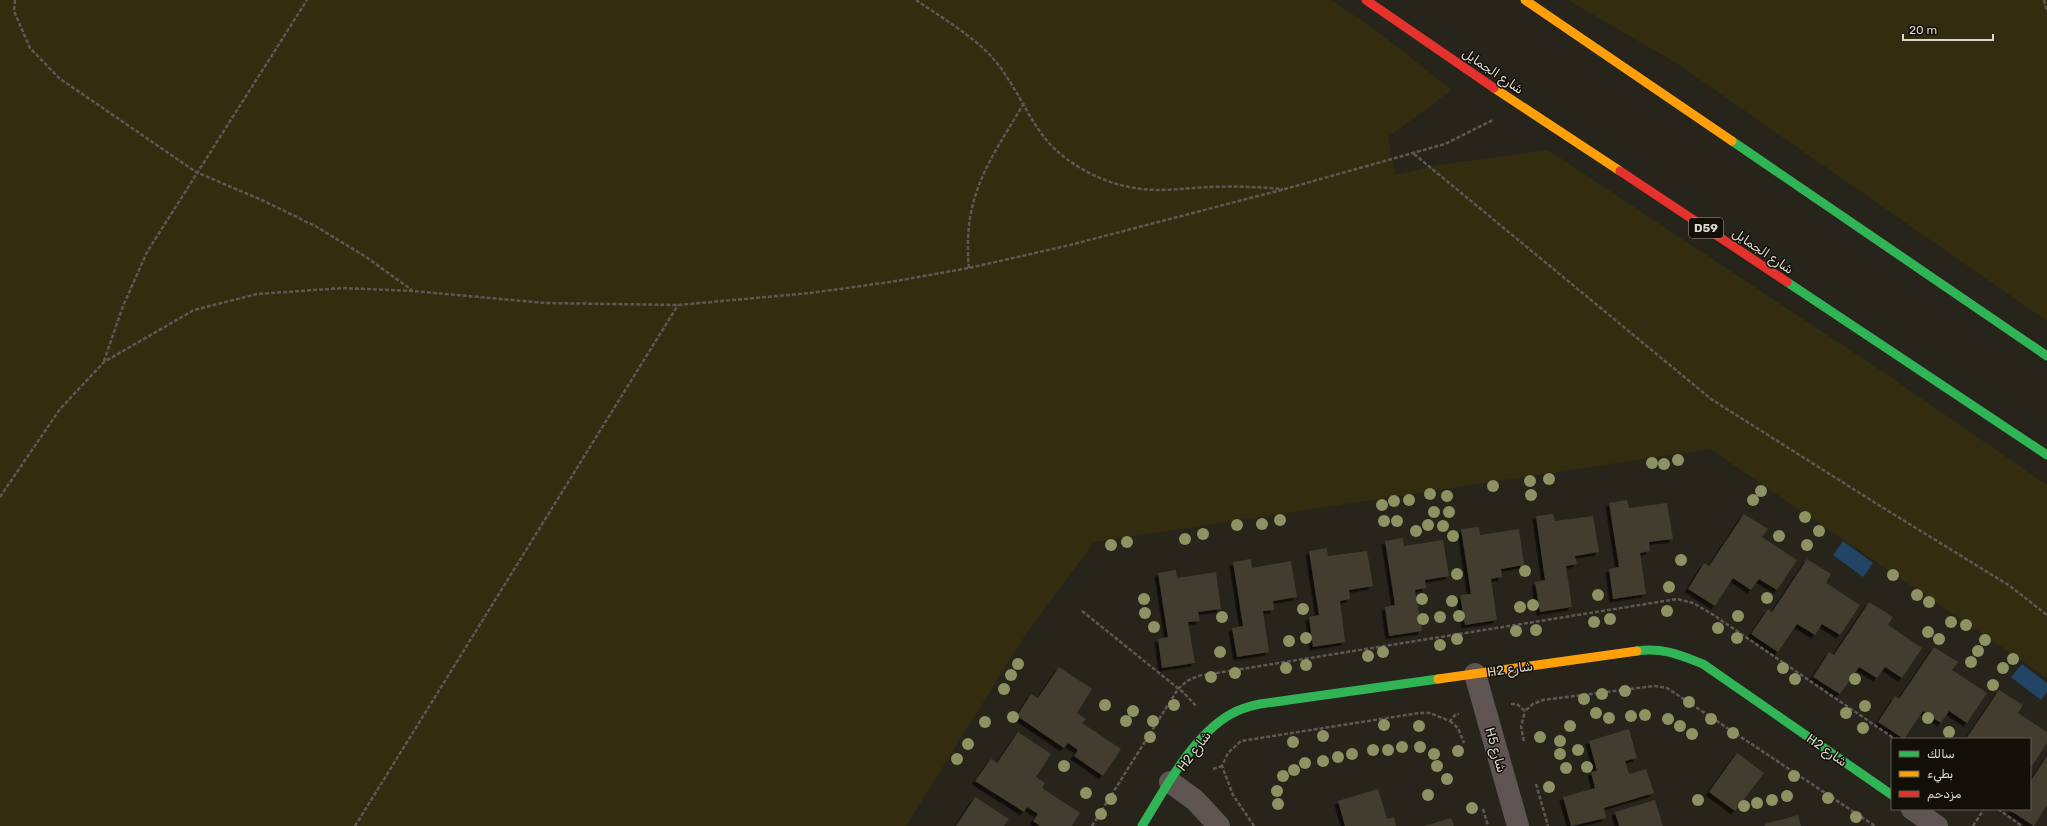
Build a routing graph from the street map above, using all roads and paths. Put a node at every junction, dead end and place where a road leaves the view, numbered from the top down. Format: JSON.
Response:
{"nodes":[{"id":1,"x":15,"y":0,"type":"edge"},
{"id":2,"x":307,"y":0,"type":"edge"},
{"id":3,"x":916,"y":0,"type":"edge"},
{"id":4,"x":1366,"y":0,"type":"edge"},
{"id":5,"x":1525,"y":0,"type":"edge"},
{"id":6,"x":2044,"y":0,"type":"edge"},
{"id":7,"x":2047,"y":11,"type":"edge"},
{"id":8,"x":1024,"y":103,"type":"junction"},
{"id":9,"x":1517,"y":103,"type":"junction"},
{"id":10,"x":1414,"y":154,"type":"junction"},
{"id":11,"x":196,"y":172,"type":"junction"},
{"id":12,"x":1285,"y":190,"type":"junction"},
{"id":13,"x":969,"y":268,"type":"junction"},
{"id":14,"x":413,"y":291,"type":"junction"},
{"id":15,"x":678,"y":305,"type":"junction"},
{"id":16,"x":2047,"y":356,"type":"edge"},
{"id":17,"x":104,"y":362,"type":"junction"},
{"id":18,"x":2047,"y":455,"type":"edge"},
{"id":19,"x":0,"y":497,"type":"edge"},
{"id":20,"x":1082,"y":611,"type":"dead end"},
{"id":21,"x":2047,"y":615,"type":"edge"},
{"id":22,"x":1475,"y":674,"type":"junction"},
{"id":23,"x":1178,"y":689,"type":"junction"},
{"id":24,"x":1485,"y":709,"type":"junction"},
{"id":25,"x":1525,"y":711,"type":"junction"},
{"id":26,"x":1450,"y":721,"type":"junction"},
{"id":27,"x":1212,"y":727,"type":"junction"},
{"id":28,"x":1524,"y":742,"type":"dead end"},
{"id":29,"x":1466,"y":748,"type":"dead end"},
{"id":30,"x":1535,"y":780,"type":"dead end"},
{"id":31,"x":1170,"y":782,"type":"junction"},
{"id":32,"x":1891,"y":794,"type":"edge"},
{"id":33,"x":1482,"y":805,"type":"dead end"},
{"id":34,"x":1913,"y":810,"type":"edge"},
{"id":35,"x":1983,"y":810,"type":"edge"},
{"id":36,"x":1999,"y":810,"type":"edge"},
{"id":37,"x":355,"y":826,"type":"edge"},
{"id":38,"x":1092,"y":826,"type":"edge"},
{"id":39,"x":1142,"y":826,"type":"edge"},
{"id":40,"x":1219,"y":826,"type":"edge"},
{"id":41,"x":1254,"y":826,"type":"edge"},
{"id":42,"x":1488,"y":826,"type":"edge"},
{"id":43,"x":1518,"y":826,"type":"edge"},
{"id":44,"x":1548,"y":826,"type":"edge"},
{"id":45,"x":1875,"y":826,"type":"edge"},
{"id":46,"x":1937,"y":826,"type":"edge"},
{"id":47,"x":1973,"y":826,"type":"edge"},
{"id":48,"x":2022,"y":826,"type":"edge"}],
"edges":[{"from":1,"to":11,"type":"path"},
{"from":2,"to":11,"type":"path"},
{"from":3,"to":8,"type":"path"},
{"from":4,"to":9,"type":"main road","name":"شارع الجمايل","number":"D59"},
{"from":5,"to":16,"type":"main road"},
{"from":6,"to":7,"type":"path"},
{"from":8,"to":12,"type":"path"},
{"from":8,"to":13,"type":"path"},
{"from":9,"to":10,"type":"path"},
{"from":9,"to":18,"type":"main road","name":"شارع الجمايل","number":"D59"},
{"from":10,"to":12,"type":"path"},
{"from":10,"to":21,"type":"path"},
{"from":11,"to":14,"type":"path"},
{"from":11,"to":17,"type":"path"},
{"from":12,"to":13,"type":"path"},
{"from":13,"to":15,"type":"path"},
{"from":14,"to":15,"type":"path"},
{"from":14,"to":17,"type":"path"},
{"from":15,"to":37,"type":"path"},
{"from":17,"to":19,"type":"path"},
{"from":20,"to":23,"type":"path"},
{"from":22,"to":24,"type":"street","name":"H5 شارع"},
{"from":22,"to":27,"type":"main road","name":"H2 شارع"},
{"from":22,"to":32,"type":"main road","name":"H2 شارع"},
{"from":23,"to":27,"type":"path"},
{"from":23,"to":38,"type":"path"},
{"from":24,"to":25,"type":"path"},
{"from":24,"to":26,"type":"path"},
{"from":24,"to":43,"type":"street","name":"H5 شارع"},
{"from":25,"to":28,"type":"path"},
{"from":25,"to":45,"type":"path"},
{"from":26,"to":29,"type":"path"},
{"from":26,"to":41,"type":"path"},
{"from":27,"to":31,"type":"main road","name":"H2 شارع"},
{"from":30,"to":44,"type":"path"},
{"from":31,"to":39,"type":"main road","name":"H2 شارع"},
{"from":31,"to":40,"type":"street"},
{"from":33,"to":42,"type":"path"},
{"from":34,"to":46,"type":"street"},
{"from":35,"to":47,"type":"path"},
{"from":36,"to":48,"type":"path"}]}
